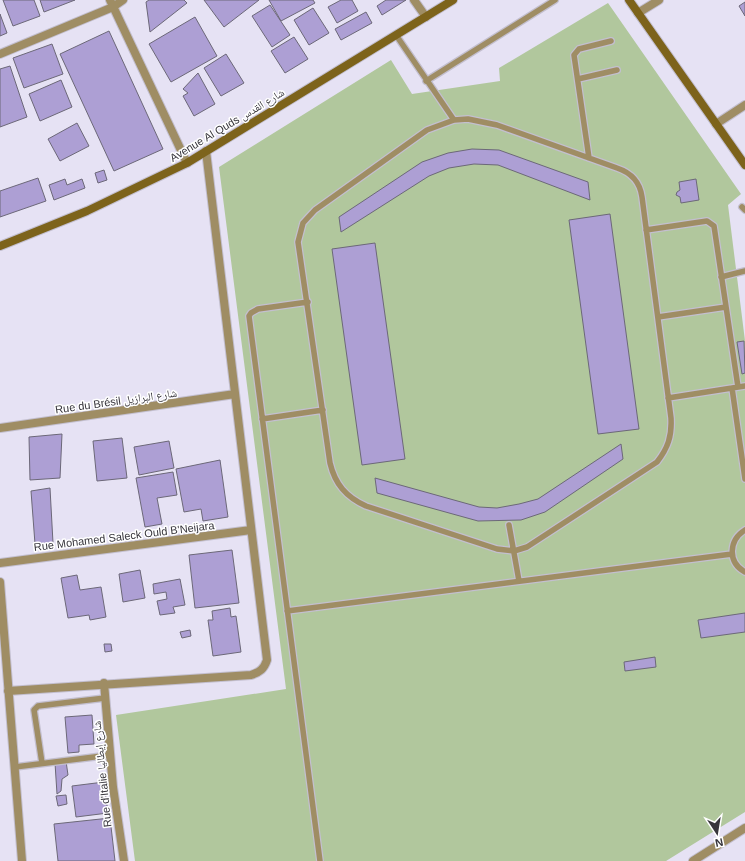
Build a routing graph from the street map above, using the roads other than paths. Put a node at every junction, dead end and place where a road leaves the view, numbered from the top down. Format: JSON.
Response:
{"nodes":[{"id":1,"x":123,"y":0,"type":"edge"},
{"id":2,"x":414,"y":0,"type":"edge"},
{"id":3,"x":453,"y":0,"type":"edge"},
{"id":4,"x":555,"y":0,"type":"edge"},
{"id":5,"x":629,"y":0,"type":"edge"},
{"id":6,"x":659,"y":0,"type":"edge"},
{"id":7,"x":112,"y":3,"type":"edge"},
{"id":8,"x":638,"y":13,"type":"junction"},
{"id":9,"x":426,"y":17,"type":"junction"},
{"id":10,"x":396,"y":36,"type":"junction"},
{"id":11,"x":611,"y":41,"type":"dead end"},
{"id":12,"x":0,"y":54,"type":"edge"},
{"id":13,"x":617,"y":70,"type":"dead end"},
{"id":14,"x":578,"y":79,"type":"junction"},
{"id":15,"x":426,"y":80,"type":"junction"},
{"id":16,"x":745,"y":105,"type":"edge"},
{"id":17,"x":454,"y":120,"type":"junction"},
{"id":18,"x":716,"y":124,"type":"junction"},
{"id":19,"x":206,"y":151,"type":"junction"},
{"id":20,"x":589,"y":158,"type":"junction"},
{"id":21,"x":187,"y":163,"type":"junction"},
{"id":22,"x":745,"y":165,"type":"edge"},
{"id":23,"x":646,"y":230,"type":"junction"},
{"id":24,"x":0,"y":246,"type":"edge"},
{"id":25,"x":745,"y":271,"type":"edge"},
{"id":26,"x":722,"y":277,"type":"junction"},
{"id":27,"x":308,"y":302,"type":"junction"},
{"id":28,"x":726,"y":307,"type":"junction"},
{"id":29,"x":658,"y":317,"type":"junction"},
{"id":30,"x":745,"y":386,"type":"edge"},
{"id":31,"x":738,"y":387,"type":"junction"},
{"id":32,"x":732,"y":388,"type":"junction"},
{"id":33,"x":235,"y":394,"type":"junction"},
{"id":34,"x":668,"y":398,"type":"junction"},
{"id":35,"x":323,"y":410,"type":"junction"},
{"id":36,"x":262,"y":419,"type":"junction"},
{"id":37,"x":0,"y":428,"type":"edge"},
{"id":38,"x":745,"y":479,"type":"edge"},
{"id":39,"x":509,"y":525,"type":"dead end"},
{"id":40,"x":251,"y":530,"type":"junction"},
{"id":41,"x":745,"y":530,"type":"edge"},
{"id":42,"x":514,"y":551,"type":"junction"},
{"id":43,"x":732,"y":554,"type":"junction"},
{"id":44,"x":0,"y":563,"type":"edge"},
{"id":45,"x":745,"y":572,"type":"edge"},
{"id":46,"x":519,"y":581,"type":"junction"},
{"id":47,"x":0,"y":582,"type":"edge"},
{"id":48,"x":287,"y":611,"type":"junction"},
{"id":49,"x":3,"y":658,"type":"edge"},
{"id":50,"x":104,"y":683,"type":"junction"},
{"id":51,"x":8,"y":691,"type":"junction"},
{"id":52,"x":105,"y":698,"type":"junction"},
{"id":53,"x":110,"y":755,"type":"junction"},
{"id":54,"x":42,"y":763,"type":"junction"},
{"id":55,"x":14,"y":767,"type":"junction"},
{"id":56,"x":745,"y":828,"type":"edge"},
{"id":57,"x":22,"y":861,"type":"edge"},
{"id":58,"x":124,"y":861,"type":"edge"},
{"id":59,"x":320,"y":861,"type":"edge"},
{"id":60,"x":693,"y":861,"type":"edge"}],
"edges":[{"from":1,"to":7,"type":"street"},
{"from":2,"to":9,"type":"street"},
{"from":3,"to":9,"type":"street","name":"Avenue Al Quds شارع القدس"},
{"from":4,"to":15,"type":"lane"},
{"from":5,"to":8,"type":"street"},
{"from":6,"to":8,"type":"street"},
{"from":7,"to":12,"type":"street"},
{"from":7,"to":21,"type":"street"},
{"from":8,"to":18,"type":"street"},
{"from":9,"to":10,"type":"street","name":"Avenue Al Quds شارع القدس"},
{"from":10,"to":15,"type":"lane"},
{"from":10,"to":19,"type":"street","name":"Avenue Al Quds شارع القدس"},
{"from":11,"to":14,"type":"lane"},
{"from":13,"to":14,"type":"lane"},
{"from":14,"to":20,"type":"lane"},
{"from":15,"to":17,"type":"lane"},
{"from":16,"to":18,"type":"street"},
{"from":17,"to":20,"type":"lane"},
{"from":17,"to":27,"type":"lane"},
{"from":18,"to":22,"type":"street"},
{"from":19,"to":21,"type":"street","name":"Avenue Al Quds شارع القدس"},
{"from":19,"to":33,"type":"street"},
{"from":20,"to":23,"type":"lane"},
{"from":21,"to":24,"type":"street","name":"Avenue Al Quds شارع القدس"},
{"from":23,"to":26,"type":"lane"},
{"from":23,"to":29,"type":"lane"},
{"from":25,"to":26,"type":"lane"},
{"from":26,"to":28,"type":"lane"},
{"from":27,"to":35,"type":"lane"},
{"from":27,"to":36,"type":"lane"},
{"from":28,"to":29,"type":"lane"},
{"from":28,"to":31,"type":"lane"},
{"from":29,"to":34,"type":"lane"},
{"from":30,"to":31,"type":"lane"},
{"from":31,"to":32,"type":"lane"},
{"from":32,"to":34,"type":"lane"},
{"from":32,"to":38,"type":"lane"},
{"from":33,"to":37,"type":"street","name":"Rue du Brésil شارع البرازيل"},
{"from":33,"to":40,"type":"street"},
{"from":34,"to":42,"type":"lane"},
{"from":35,"to":36,"type":"lane"},
{"from":35,"to":42,"type":"lane"},
{"from":36,"to":48,"type":"lane"},
{"from":39,"to":42,"type":"lane"},
{"from":40,"to":44,"type":"street","name":"Rue Mohamed Saleck Ould B'Neijara"},
{"from":40,"to":50,"type":"street"},
{"from":41,"to":43,"type":"lane"},
{"from":42,"to":46,"type":"lane"},
{"from":43,"to":45,"type":"lane"},
{"from":43,"to":46,"type":"lane"},
{"from":46,"to":48,"type":"lane"},
{"from":47,"to":49,"type":"street"},
{"from":48,"to":59,"type":"lane"},
{"from":49,"to":51,"type":"street"},
{"from":50,"to":51,"type":"street"},
{"from":50,"to":52,"type":"street","name":"Rue d'Italie شارع إيطاليا"},
{"from":51,"to":55,"type":"street"},
{"from":52,"to":53,"type":"street","name":"Rue d'Italie شارع إيطاليا"},
{"from":52,"to":54,"type":"lane"},
{"from":53,"to":54,"type":"lane"},
{"from":53,"to":58,"type":"street","name":"Rue d'Italie شارع إيطاليا"},
{"from":54,"to":55,"type":"lane"},
{"from":55,"to":57,"type":"street"},
{"from":56,"to":60,"type":"street"}]}
